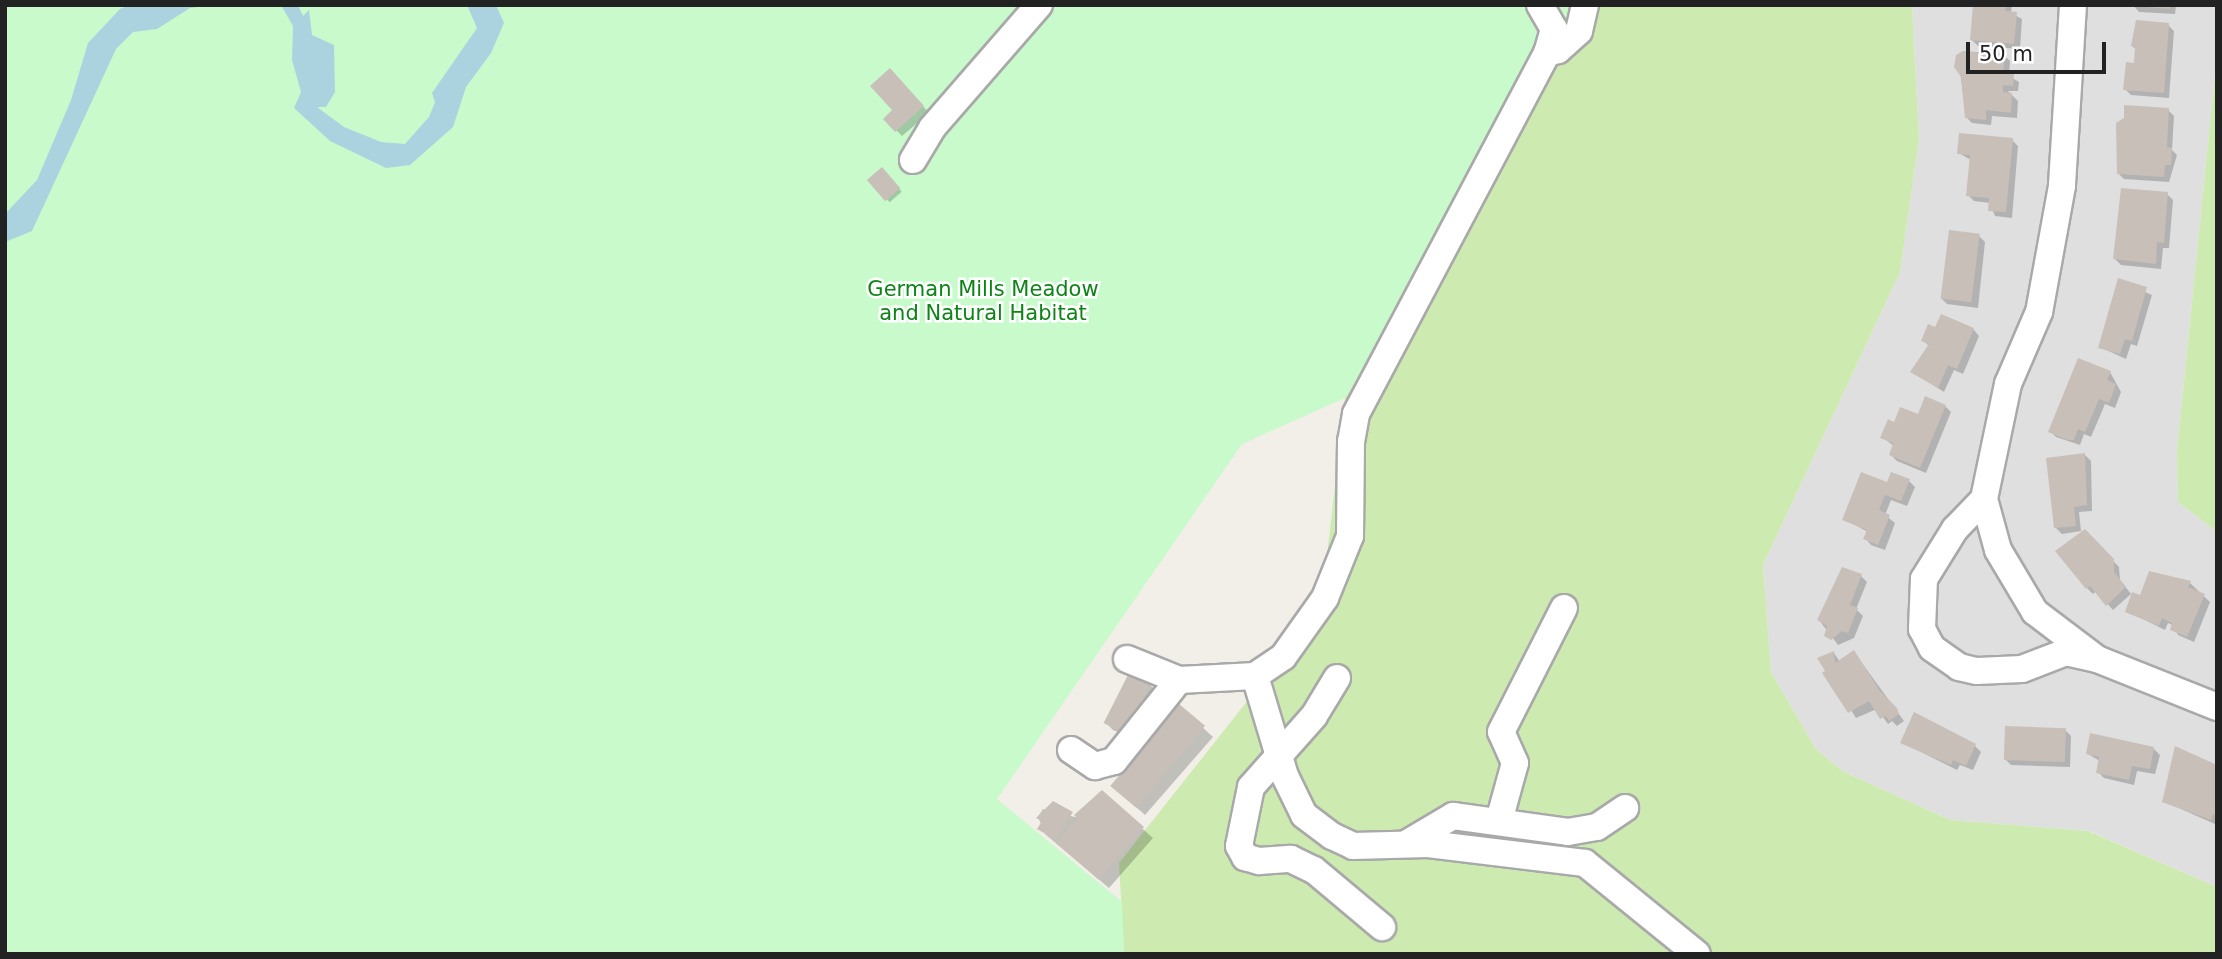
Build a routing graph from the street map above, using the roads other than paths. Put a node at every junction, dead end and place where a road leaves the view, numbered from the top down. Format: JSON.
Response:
{"nodes":[{"id":1,"x":1039,"y":5,"type":"edge"},
{"id":2,"x":1540,"y":5,"type":"edge"},
{"id":3,"x":1585,"y":5,"type":"edge"},
{"id":4,"x":2073,"y":5,"type":"edge"},
{"id":5,"x":1547,"y":53,"type":"junction"},
{"id":6,"x":913,"y":160,"type":"dead end"},
{"id":7,"x":1984,"y":499,"type":"junction"},
{"id":8,"x":1564,"y":608,"type":"dead end"},
{"id":9,"x":1127,"y":659,"type":"dead end"},
{"id":10,"x":2097,"y":659,"type":"junction"},
{"id":11,"x":1255,"y":676,"type":"junction"},
{"id":12,"x":1337,"y":678,"type":"dead end"},
{"id":13,"x":1179,"y":680,"type":"junction"},
{"id":14,"x":2217,"y":707,"type":"edge"},
{"id":15,"x":1072,"y":750,"type":"dead end"},
{"id":16,"x":1279,"y":756,"type":"junction"},
{"id":17,"x":1625,"y":808,"type":"dead end"},
{"id":18,"x":1499,"y":821,"type":"junction"},
{"id":19,"x":1406,"y":845,"type":"junction"},
{"id":20,"x":1382,"y":927,"type":"dead end"},
{"id":21,"x":1697,"y":954,"type":"edge"}],
"edges":[{"from":1,"to":6,"type":"street"},
{"from":2,"to":5,"type":"street"},
{"from":3,"to":5,"type":"street"},
{"from":4,"to":7,"type":"street"},
{"from":5,"to":11,"type":"street"},
{"from":7,"to":10,"type":"street"},
{"from":7,"to":10,"type":"street"},
{"from":8,"to":18,"type":"street"},
{"from":9,"to":13,"type":"street"},
{"from":10,"to":14,"type":"street"},
{"from":11,"to":13,"type":"street"},
{"from":11,"to":16,"type":"street"},
{"from":12,"to":16,"type":"street"},
{"from":13,"to":15,"type":"street"},
{"from":16,"to":19,"type":"street"},
{"from":16,"to":20,"type":"street"},
{"from":17,"to":18,"type":"street"},
{"from":18,"to":19,"type":"street"},
{"from":19,"to":21,"type":"street"}]}
